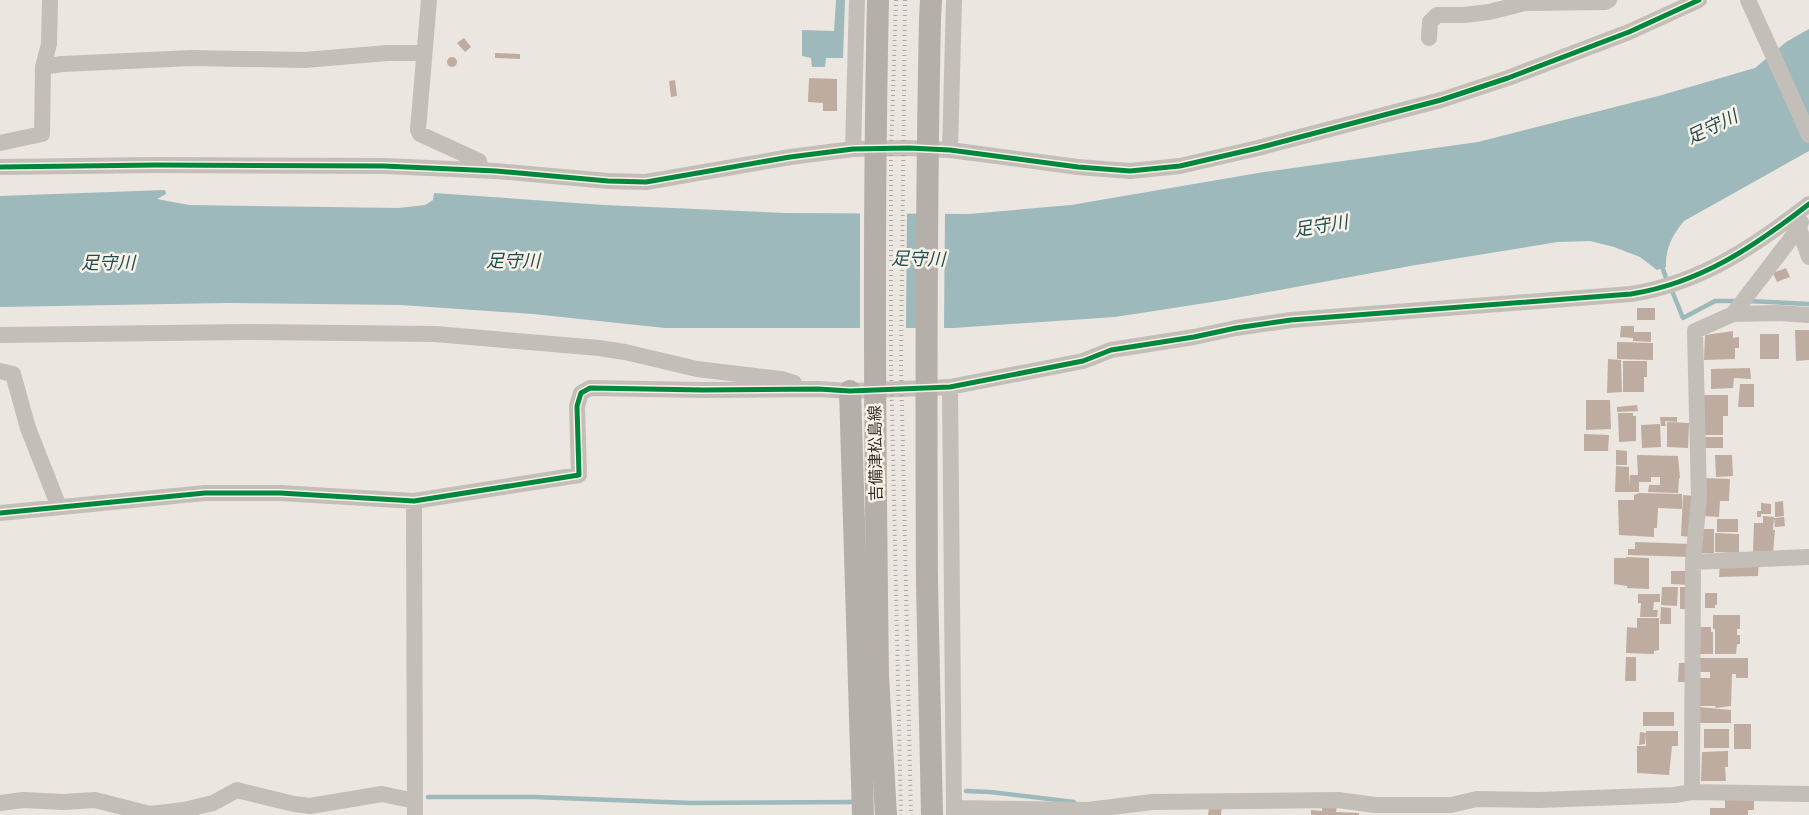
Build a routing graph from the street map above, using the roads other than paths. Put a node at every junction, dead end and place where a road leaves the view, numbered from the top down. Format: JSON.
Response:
{"nodes":[{"id":1,"x":50,"y":0,"type":"edge"},
{"id":2,"x":429,"y":0,"type":"edge"},
{"id":3,"x":858,"y":0,"type":"edge"},
{"id":4,"x":878,"y":0,"type":"edge"},
{"id":5,"x":954,"y":0,"type":"edge"},
{"id":6,"x":1609,"y":0,"type":"edge"},
{"id":7,"x":1699,"y":0,"type":"edge"},
{"id":8,"x":1748,"y":0,"type":"edge"},
{"id":9,"x":931,"y":10,"type":"edge"},
{"id":10,"x":1429,"y":38,"type":"dead end"},
{"id":11,"x":424,"y":53,"type":"junction"},
{"id":12,"x":43,"y":67,"type":"junction"},
{"id":13,"x":1809,"y":135,"type":"edge"},
{"id":14,"x":0,"y":143,"type":"edge"},
{"id":15,"x":853,"y":149,"type":"junction"},
{"id":16,"x":950,"y":150,"type":"junction"},
{"id":17,"x":0,"y":168,"type":"edge"},
{"id":18,"x":481,"y":170,"type":"junction"},
{"id":19,"x":1808,"y":205,"type":"edge"},
{"id":20,"x":1799,"y":228,"type":"junction"},
{"id":21,"x":1809,"y":257,"type":"edge"},
{"id":22,"x":1739,"y":306,"type":"junction"},
{"id":23,"x":1809,"y":315,"type":"edge"},
{"id":24,"x":0,"y":335,"type":"edge"},
{"id":25,"x":0,"y":371,"type":"edge"},
{"id":26,"x":950,"y":387,"type":"junction"},
{"id":27,"x":818,"y":389,"type":"junction"},
{"id":28,"x":850,"y":391,"type":"junction"},
{"id":29,"x":414,"y":501,"type":"junction"},
{"id":30,"x":59,"y":507,"type":"junction"},
{"id":31,"x":0,"y":513,"type":"edge"},
{"id":32,"x":1809,"y":557,"type":"edge"},
{"id":33,"x":1693,"y":562,"type":"junction"},
{"id":34,"x":1692,"y":789,"type":"junction"},
{"id":35,"x":1809,"y":794,"type":"edge"},
{"id":36,"x":0,"y":803,"type":"edge"},
{"id":37,"x":415,"y":808,"type":"edge"},
{"id":38,"x":1427,"y":810,"type":"edge"},
{"id":39,"x":954,"y":812,"type":"edge"},
{"id":40,"x":863,"y":815,"type":"edge"},
{"id":41,"x":886,"y":815,"type":"edge"},
{"id":42,"x":932,"y":815,"type":"edge"}],
"edges":[{"from":1,"to":12,"type":"street"},
{"from":2,"to":11,"type":"street"},
{"from":3,"to":15,"type":"street"},
{"from":4,"to":41,"type":"main road","name":"吉備津松島線","bridge":true},
{"from":5,"to":16,"type":"street"},
{"from":6,"to":10,"type":"street"},
{"from":7,"to":16,"type":"street"},
{"from":8,"to":13,"type":"street"},
{"from":9,"to":42,"type":"main road","bridge":true},
{"from":11,"to":12,"type":"street"},
{"from":11,"to":18,"type":"street"},
{"from":12,"to":14,"type":"street"},
{"from":15,"to":16,"type":"street"},
{"from":15,"to":18,"type":"street"},
{"from":17,"to":18,"type":"street"},
{"from":19,"to":20,"type":"street"},
{"from":19,"to":26,"type":"street"},
{"from":20,"to":21,"type":"street"},
{"from":20,"to":22,"type":"street"},
{"from":22,"to":23,"type":"street"},
{"from":22,"to":33,"type":"street"},
{"from":24,"to":27,"type":"street"},
{"from":25,"to":30,"type":"street"},
{"from":26,"to":28,"type":"street"},
{"from":26,"to":39,"type":"street"},
{"from":27,"to":28,"type":"street"},
{"from":27,"to":29,"type":"street"},
{"from":28,"to":40,"type":"main road"},
{"from":29,"to":30,"type":"street"},
{"from":29,"to":37,"type":"street"},
{"from":30,"to":31,"type":"street"},
{"from":32,"to":33,"type":"street"},
{"from":33,"to":34,"type":"street"},
{"from":34,"to":35,"type":"street"},
{"from":34,"to":38,"type":"street"},
{"from":36,"to":37,"type":"street"},
{"from":38,"to":39,"type":"street"}]}
